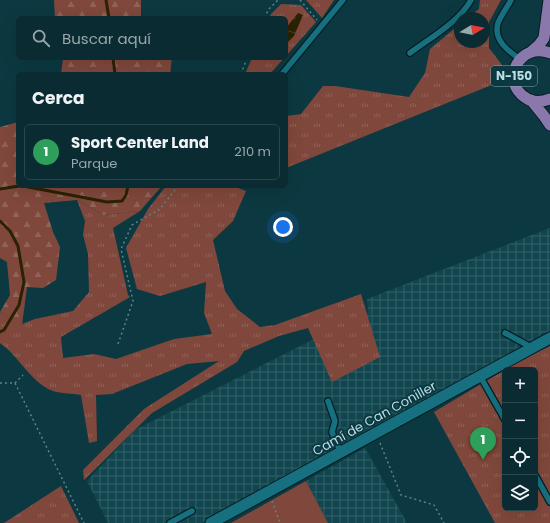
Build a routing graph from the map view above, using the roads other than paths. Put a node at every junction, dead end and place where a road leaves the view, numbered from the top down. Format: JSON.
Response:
{"nodes":[{"id":1,"x":343,"y":0,"type":"edge"},
{"id":2,"x":472,"y":0,"type":"edge"},
{"id":3,"x":511,"y":0,"type":"edge"},
{"id":4,"x":549,"y":0,"type":"edge"},
{"id":5,"x":530,"y":52,"type":"junction"},
{"id":6,"x":410,"y":53,"type":"dead end"},
{"id":7,"x":550,"y":53,"type":"edge"},
{"id":8,"x":520,"y":59,"type":"junction"},
{"id":9,"x":284,"y":72,"type":"edge"},
{"id":10,"x":550,"y":99,"type":"edge"},
{"id":11,"x":531,"y":100,"type":"junction"},
{"id":12,"x":550,"y":125,"type":"edge"},
{"id":13,"x":505,"y":333,"type":"dead end"},
{"id":14,"x":550,"y":338,"type":"edge"},
{"id":15,"x":531,"y":347,"type":"junction"},
{"id":16,"x":480,"y":376,"type":"junction"},
{"id":17,"x":328,"y":401,"type":"dead end"},
{"id":18,"x":502,"y":415,"type":"edge"},
{"id":19,"x":342,"y":452,"type":"junction"},
{"id":20,"x":538,"y":480,"type":"edge"},
{"id":21,"x":550,"y":502,"type":"edge"},
{"id":22,"x":192,"y":511,"type":"dead end"},
{"id":23,"x":170,"y":523,"type":"edge"},
{"id":24,"x":211,"y":523,"type":"edge"}],
"edges":[{"from":1,"to":9,"type":"lane"},
{"from":2,"to":6,"type":"lane"},
{"from":3,"to":8,"type":"lane"},
{"from":4,"to":5,"type":"main road","number":"N-150"},
{"from":5,"to":7,"type":"main road","number":"N-150"},
{"from":5,"to":8,"type":"main road","number":"N-150"},
{"from":8,"to":11,"type":"main road","number":"N-150"},
{"from":10,"to":11,"type":"main road","number":"N-150"},
{"from":11,"to":12,"type":"main road","number":"N-150"},
{"from":13,"to":15,"type":"lane"},
{"from":14,"to":15,"type":"street","name":"Camí de Can Coniller"},
{"from":15,"to":16,"type":"street","name":"Camí de Can Coniller"},
{"from":16,"to":18,"type":"lane"},
{"from":16,"to":19,"type":"street","name":"Camí de Can Coniller"},
{"from":17,"to":19,"type":"lane"},
{"from":19,"to":24,"type":"street","name":"Camí de Can Coniller"},
{"from":20,"to":21,"type":"lane"},
{"from":22,"to":23,"type":"lane"}]}
